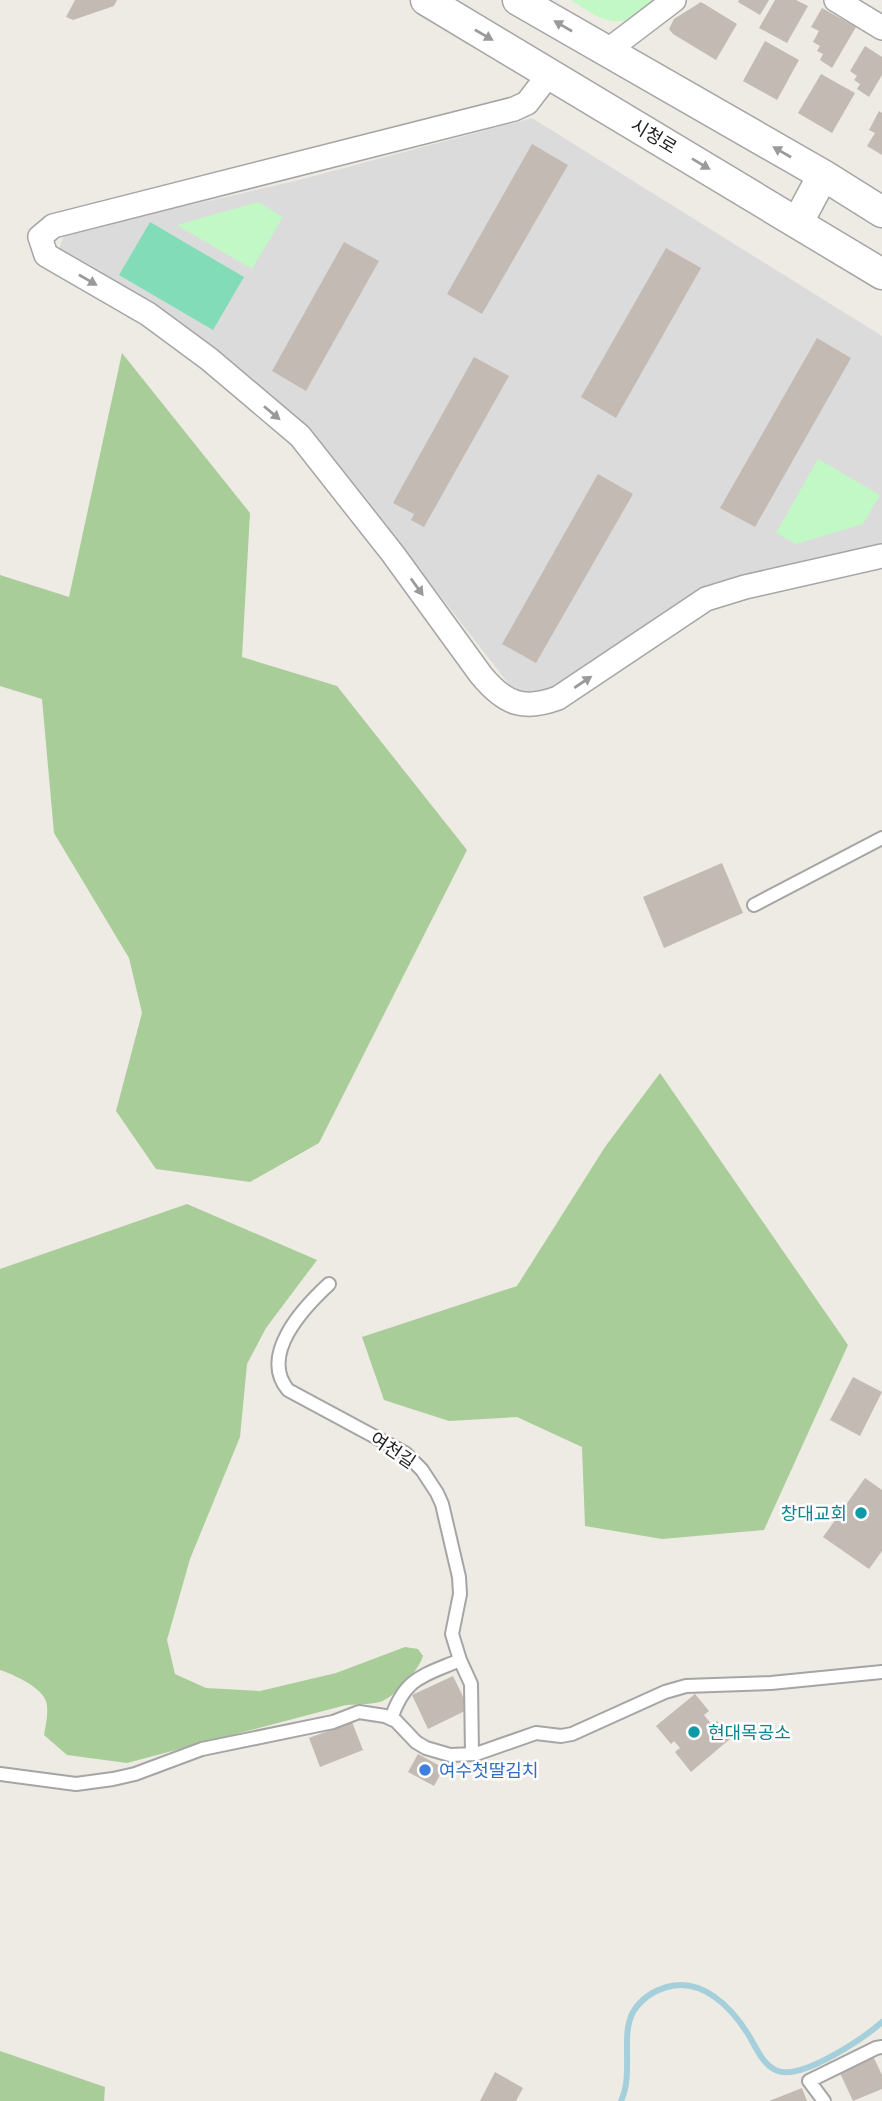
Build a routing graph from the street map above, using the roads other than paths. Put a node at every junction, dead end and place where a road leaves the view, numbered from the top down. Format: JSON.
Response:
{"nodes":[{"id":1,"x":426,"y":0,"type":"edge"},
{"id":2,"x":518,"y":0,"type":"edge"},
{"id":3,"x":674,"y":0,"type":"edge"},
{"id":4,"x":836,"y":0,"type":"edge"},
{"id":5,"x":882,"y":27,"type":"edge"},
{"id":6,"x":607,"y":51,"type":"junction"},
{"id":7,"x":550,"y":73,"type":"junction"},
{"id":8,"x":823,"y":176,"type":"junction"},
{"id":9,"x":882,"y":212,"type":"edge"},
{"id":10,"x":797,"y":222,"type":"junction"},
{"id":11,"x":882,"y":274,"type":"edge"},
{"id":12,"x":882,"y":556,"type":"edge"},
{"id":13,"x":882,"y":838,"type":"edge"},
{"id":14,"x":754,"y":905,"type":"dead end"},
{"id":15,"x":329,"y":1284,"type":"dead end"},
{"id":16,"x":460,"y":1660,"type":"junction"},
{"id":17,"x":882,"y":1672,"type":"edge"},
{"id":18,"x":391,"y":1719,"type":"junction"},
{"id":19,"x":472,"y":1754,"type":"junction"},
{"id":20,"x":0,"y":1774,"type":"edge"},
{"id":21,"x":882,"y":2047,"type":"edge"},
{"id":22,"x":824,"y":2101,"type":"edge"}],
"edges":[{"from":1,"to":7,"type":"street","name":"시청로","one_way":true},
{"from":6,"to":2,"type":"street","one_way":true},
{"from":3,"to":6,"type":"street"},
{"from":4,"to":5,"type":"street"},
{"from":8,"to":6,"type":"street","one_way":true},
{"from":7,"to":10,"type":"street","name":"시청로","one_way":true},
{"from":7,"to":12,"type":"street","one_way":true},
{"from":8,"to":9,"type":"street"},
{"from":8,"to":10,"type":"street"},
{"from":10,"to":11,"type":"street","name":"시청로"},
{"from":13,"to":14,"type":"lane"},
{"from":15,"to":16,"type":"lane","name":"여천길"},
{"from":16,"to":18,"type":"lane"},
{"from":16,"to":19,"type":"lane","name":"여천길"},
{"from":17,"to":19,"type":"lane"},
{"from":18,"to":19,"type":"lane"},
{"from":18,"to":20,"type":"lane"},
{"from":21,"to":22,"type":"lane"}]}
